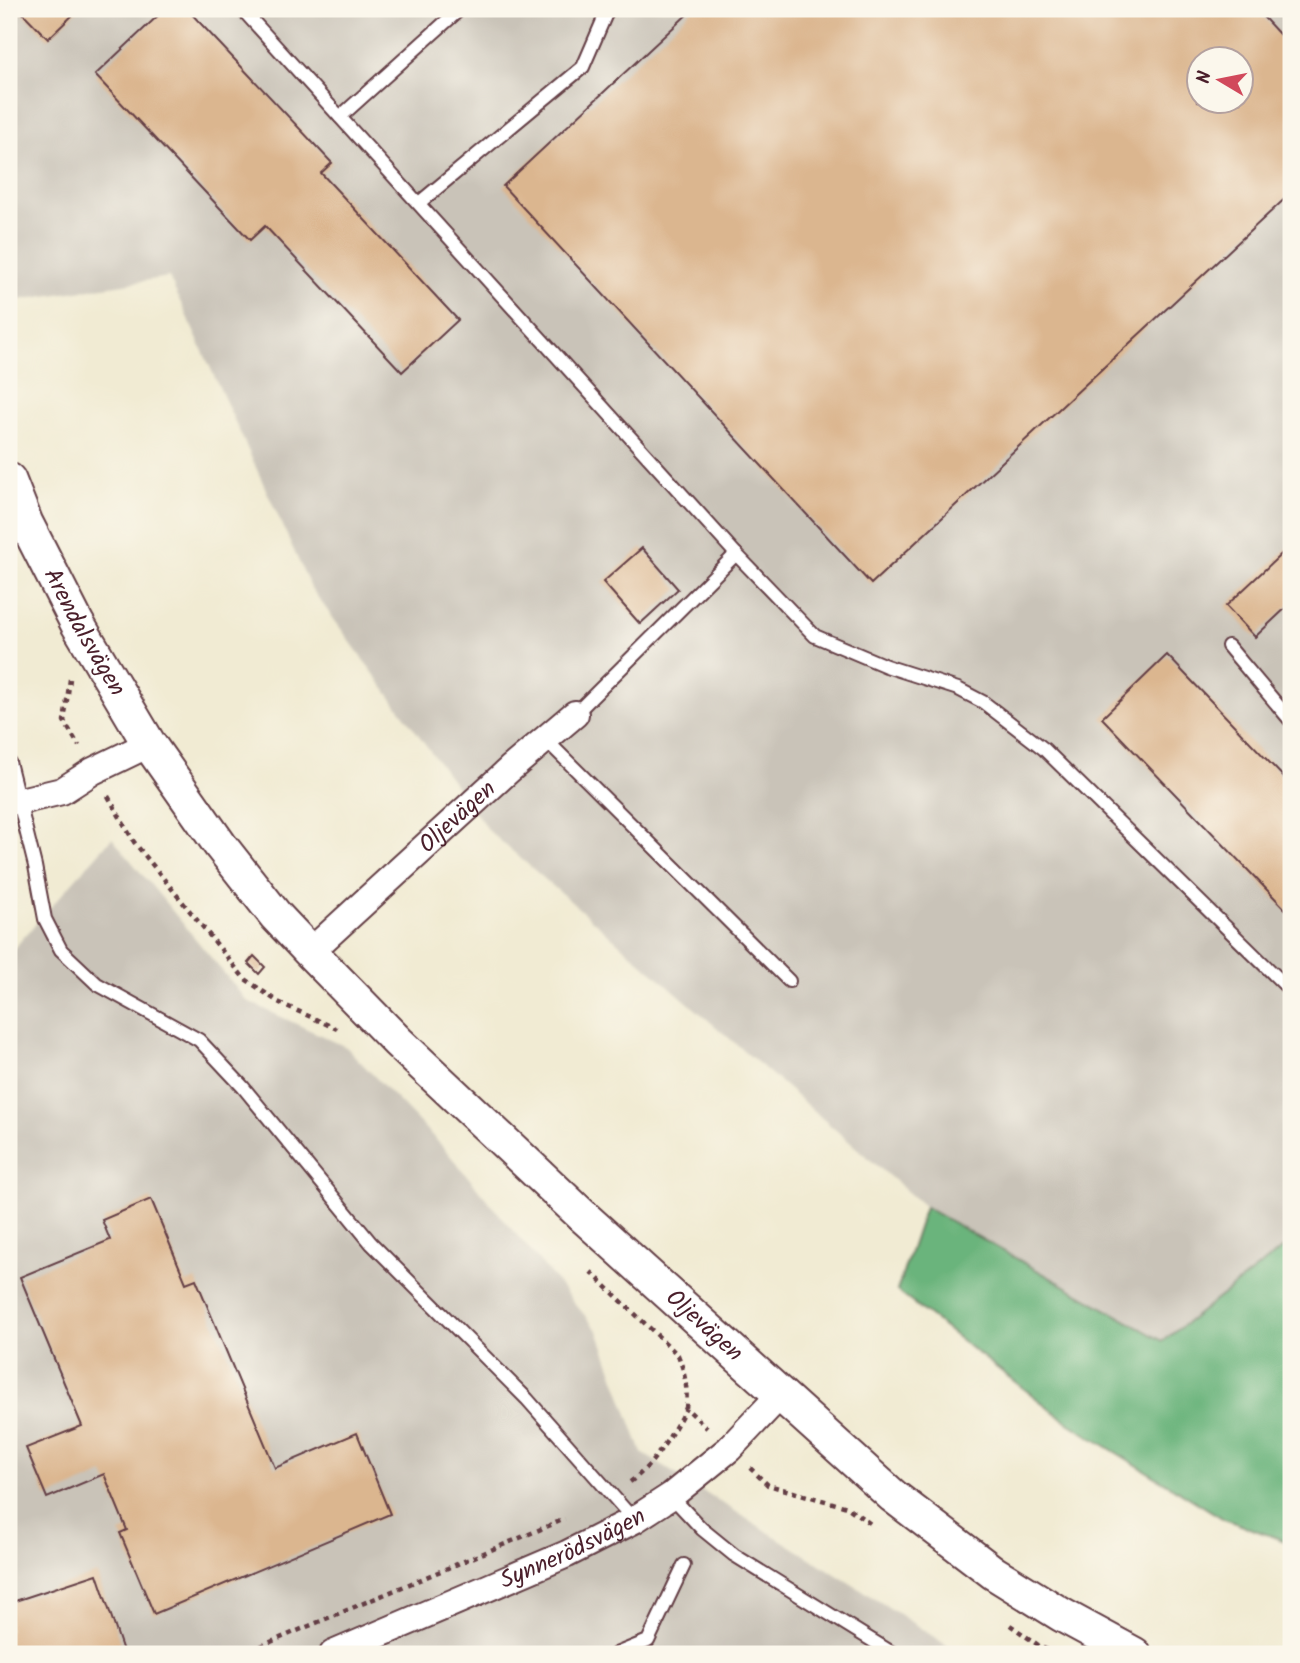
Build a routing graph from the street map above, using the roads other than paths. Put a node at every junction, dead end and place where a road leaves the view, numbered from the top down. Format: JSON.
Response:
{"nodes":[{"id":1,"x":242,"y":9,"type":"edge"},
{"id":2,"x":460,"y":9,"type":"edge"},
{"id":3,"x":608,"y":9,"type":"edge"},
{"id":4,"x":340,"y":117,"type":"junction"},
{"id":5,"x":419,"y":203,"type":"junction"},
{"id":6,"x":9,"y":480,"type":"edge"},
{"id":7,"x":736,"y":554,"type":"junction"},
{"id":8,"x":1228,"y":646,"type":"dead end"},
{"id":9,"x":575,"y":714,"type":"joint"},
{"id":10,"x":1291,"y":721,"type":"edge"},
{"id":11,"x":545,"y":738,"type":"junction"},
{"id":12,"x":149,"y":744,"type":"junction"},
{"id":13,"x":9,"y":762,"type":"edge"},
{"id":14,"x":14,"y":801,"type":"edge"},
{"id":15,"x":310,"y":952,"type":"junction"},
{"id":16,"x":789,"y":981,"type":"dead end"},
{"id":17,"x":1291,"y":991,"type":"edge"},
{"id":18,"x":781,"y":1394,"type":"junction"},
{"id":19,"x":671,"y":1496,"type":"junction"},
{"id":20,"x":634,"y":1520,"type":"junction"},
{"id":21,"x":684,"y":1565,"type":"dead end"},
{"id":22,"x":333,"y":1654,"type":"edge"},
{"id":23,"x":616,"y":1654,"type":"edge"},
{"id":24,"x":894,"y":1654,"type":"edge"},
{"id":25,"x":1134,"y":1654,"type":"edge"}],
"edges":[{"from":1,"to":4,"type":"lane"},
{"from":2,"to":4,"type":"lane"},
{"from":3,"to":5,"type":"lane"},
{"from":4,"to":5,"type":"lane"},
{"from":5,"to":7,"type":"lane"},
{"from":6,"to":12,"type":"street","name":"Arendalsvägen"},
{"from":7,"to":9,"type":"lane"},
{"from":7,"to":17,"type":"lane"},
{"from":8,"to":10,"type":"lane"},
{"from":9,"to":11,"type":"street","name":"Oljevägen"},
{"from":11,"to":15,"type":"street","name":"Oljevägen"},
{"from":11,"to":16,"type":"lane"},
{"from":12,"to":14,"type":"street"},
{"from":12,"to":15,"type":"street","name":"Oljevägen"},
{"from":13,"to":14,"type":"lane"},
{"from":14,"to":20,"type":"lane"},
{"from":15,"to":18,"type":"street","name":"Oljevägen"},
{"from":18,"to":19,"type":"street","name":"Synnerödsvägen"},
{"from":18,"to":25,"type":"street","name":"Oljevägen"},
{"from":19,"to":20,"type":"street","name":"Synnerödsvägen"},
{"from":19,"to":24,"type":"lane"},
{"from":20,"to":22,"type":"street","name":"Synnerödsvägen"},
{"from":21,"to":23,"type":"lane"}]}
